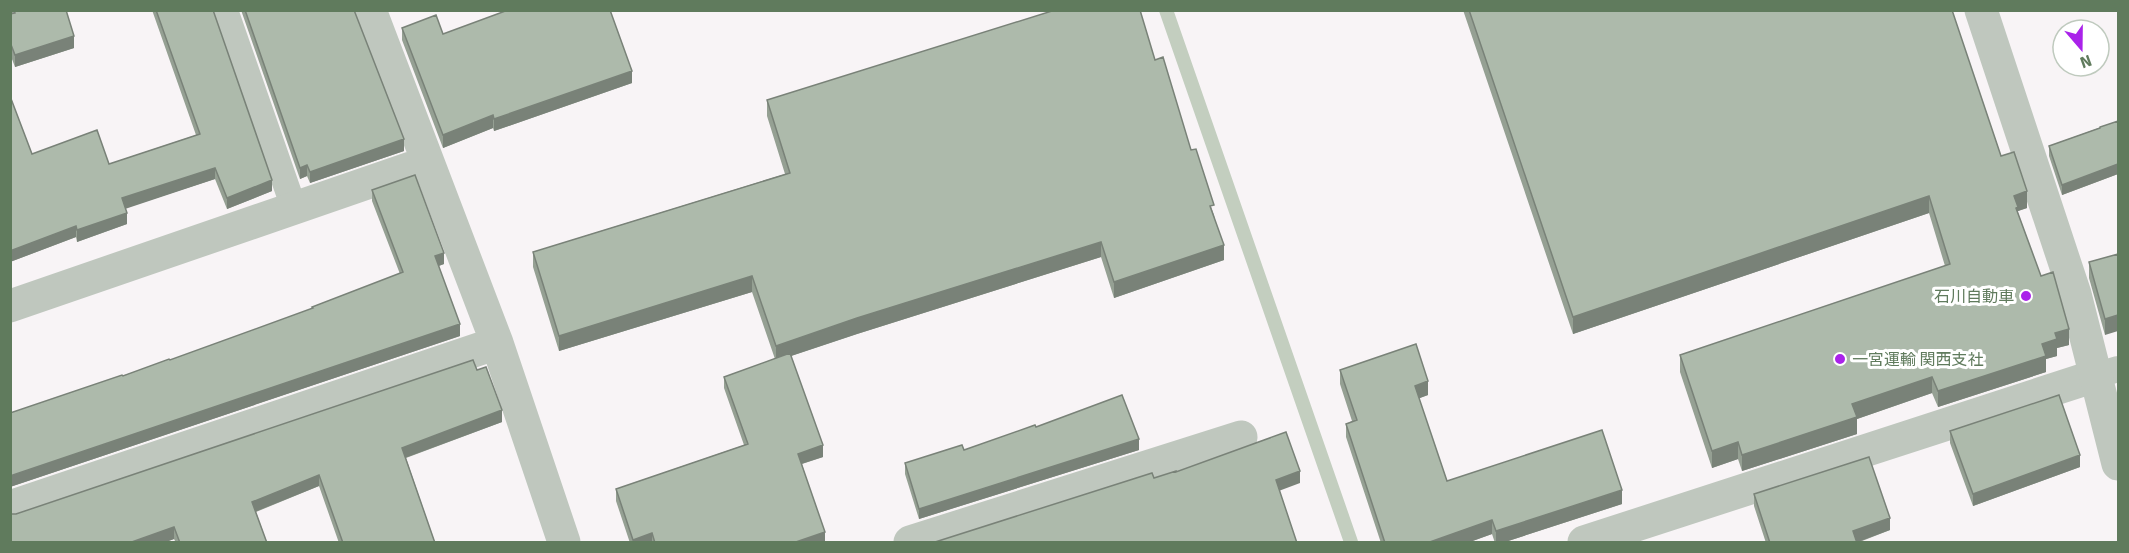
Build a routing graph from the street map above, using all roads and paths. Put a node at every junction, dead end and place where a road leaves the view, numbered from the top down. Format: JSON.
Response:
{"nodes":[{"id":1,"x":225,"y":10,"type":"edge"},
{"id":2,"x":370,"y":10,"type":"edge"},
{"id":3,"x":1981,"y":10,"type":"edge"},
{"id":4,"x":428,"y":162,"type":"junction"},
{"id":5,"x":294,"y":208,"type":"junction"},
{"id":6,"x":10,"y":306,"type":"edge"},
{"id":7,"x":497,"y":343,"type":"junction"},
{"id":8,"x":2107,"y":373,"type":"edge"},
{"id":9,"x":1241,"y":437,"type":"dead end"},
{"id":10,"x":2118,"y":464,"type":"edge"},
{"id":11,"x":10,"y":507,"type":"edge"},
{"id":12,"x":564,"y":543,"type":"edge"},
{"id":13,"x":910,"y":543,"type":"edge"},
{"id":14,"x":1584,"y":543,"type":"edge"}],
"edges":[{"from":1,"to":5,"type":"lane"},
{"from":2,"to":4,"type":"street"},
{"from":3,"to":8,"type":"street"},
{"from":4,"to":5,"type":"street"},
{"from":4,"to":7,"type":"street"},
{"from":5,"to":6,"type":"street"},
{"from":7,"to":11,"type":"street"},
{"from":7,"to":12,"type":"street"},
{"from":8,"to":10,"type":"street"},
{"from":8,"to":14,"type":"street"},
{"from":9,"to":13,"type":"street"}]}
